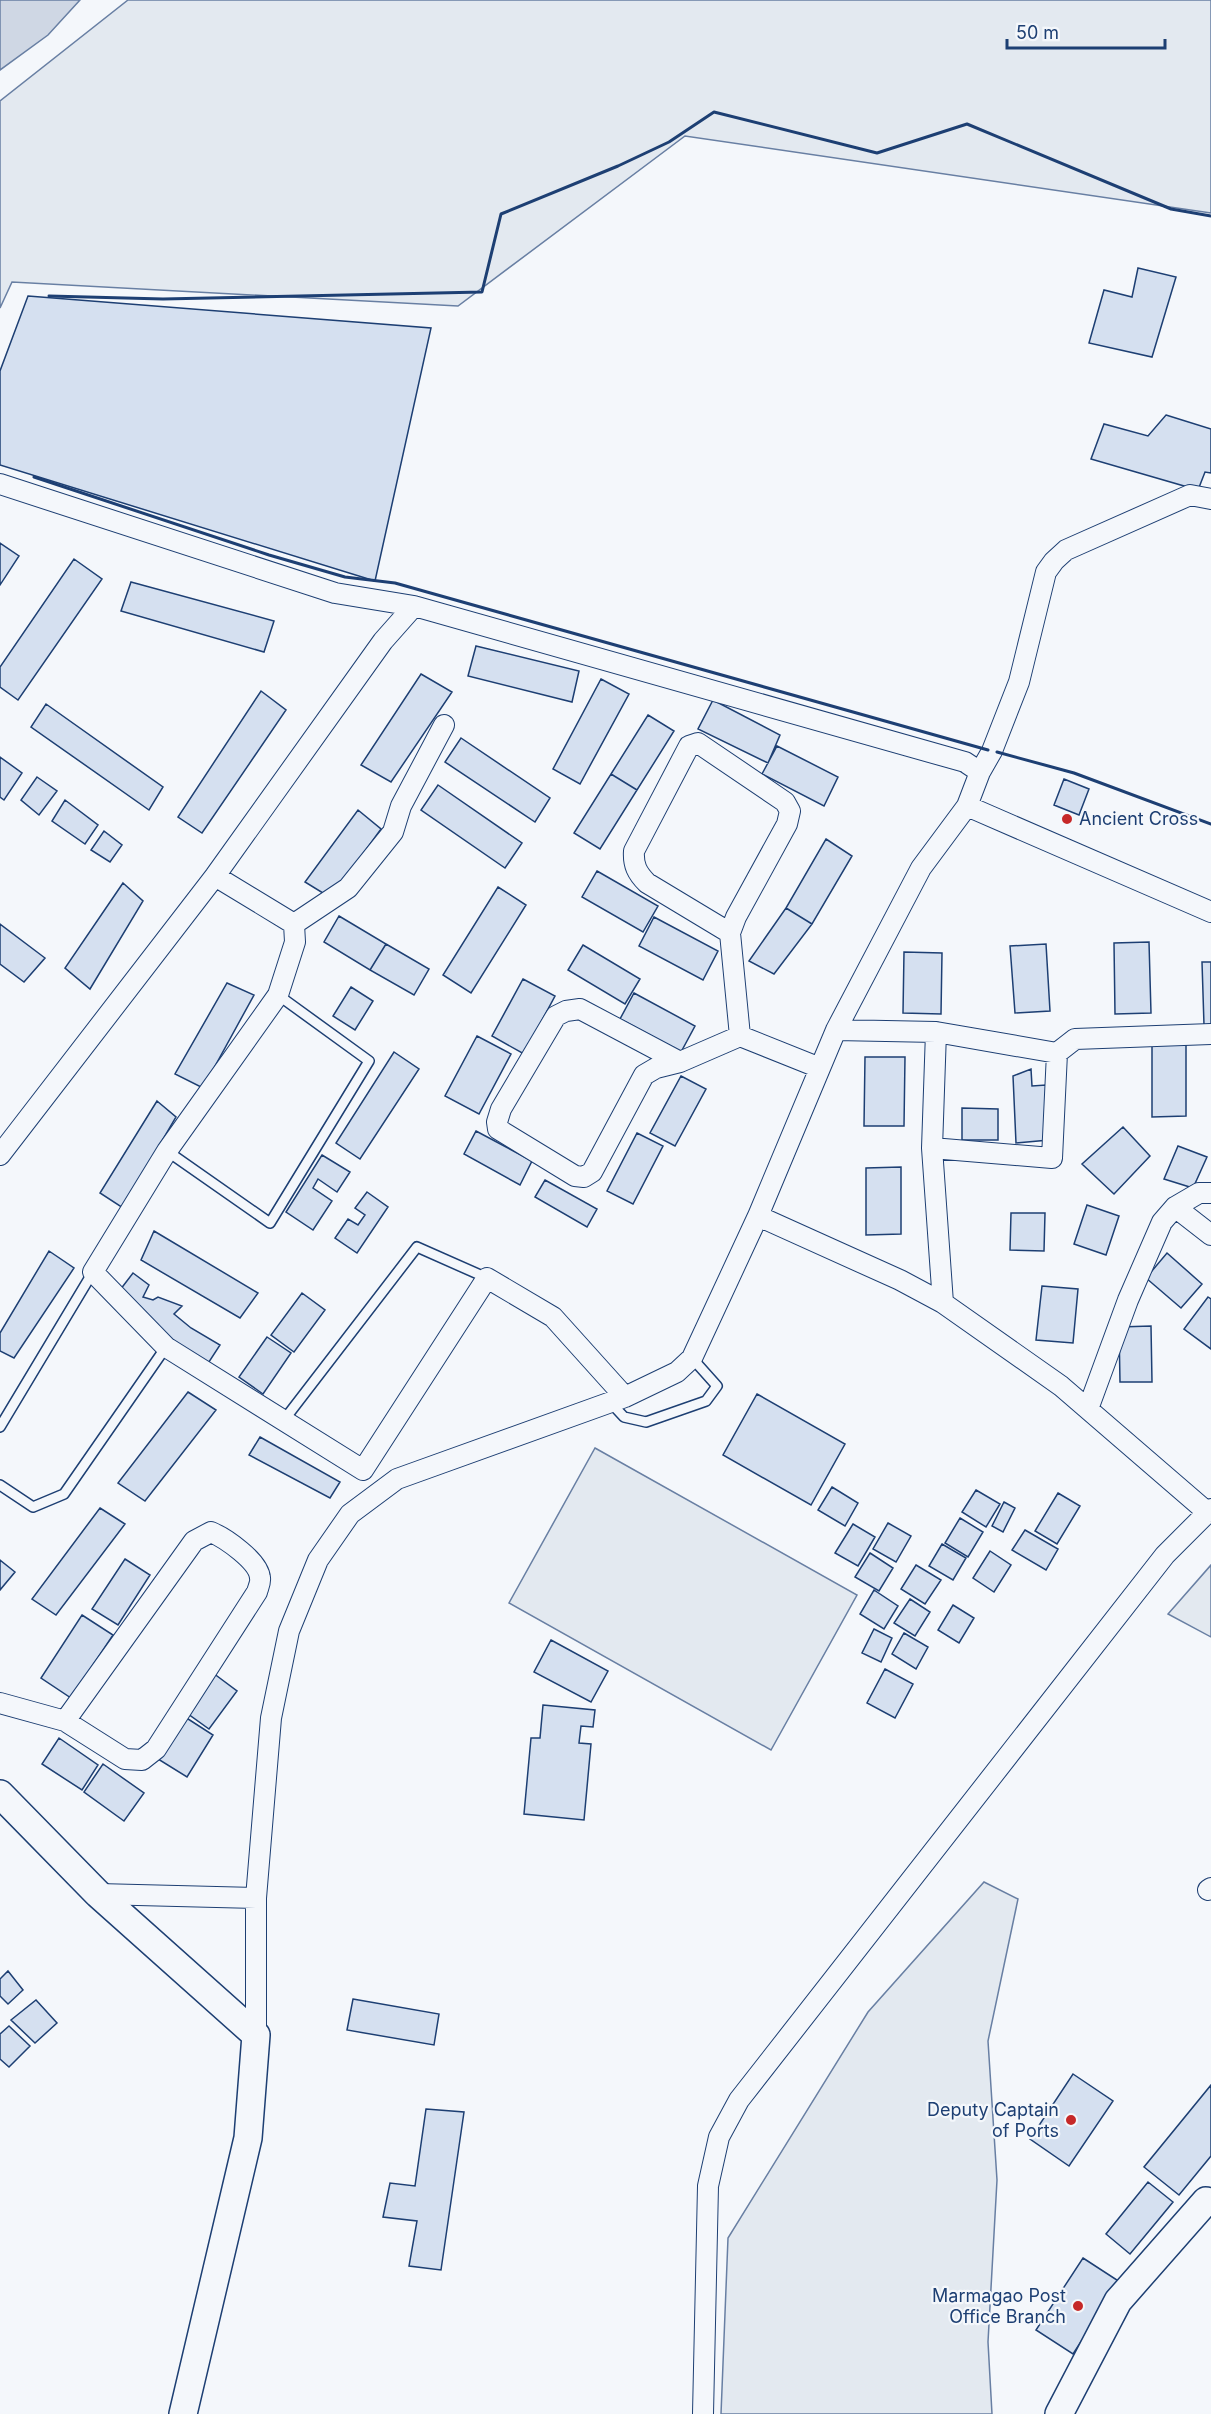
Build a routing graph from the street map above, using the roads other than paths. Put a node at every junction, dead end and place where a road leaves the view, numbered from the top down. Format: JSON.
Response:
{"nodes":[{"id":1,"x":0,"y":484,"type":"edge"},
{"id":2,"x":1211,"y":499,"type":"edge"},
{"id":3,"x":414,"y":606,"type":"junction"},
{"id":4,"x":444,"y":725,"type":"dead end"},
{"id":5,"x":980,"y":772,"type":"junction"},
{"id":6,"x":967,"y":806,"type":"junction"},
{"id":7,"x":215,"y":876,"type":"junction"},
{"id":8,"x":1211,"y":912,"type":"edge"},
{"id":9,"x":294,"y":924,"type":"junction"},
{"id":10,"x":730,"y":933,"type":"junction"},
{"id":11,"x":278,"y":995,"type":"junction"},
{"id":12,"x":836,"y":1030,"type":"junction"},
{"id":13,"x":936,"y":1032,"type":"junction"},
{"id":14,"x":1211,"y":1034,"type":"edge"},
{"id":15,"x":740,"y":1036,"type":"junction"},
{"id":16,"x":1057,"y":1053,"type":"junction"},
{"id":17,"x":680,"y":1062,"type":"junction"},
{"id":18,"x":820,"y":1068,"type":"junction"},
{"id":19,"x":932,"y":1149,"type":"junction"},
{"id":20,"x":167,"y":1150,"type":"junction"},
{"id":21,"x":0,"y":1155,"type":"edge"},
{"id":22,"x":1211,"y":1193,"type":"edge"},
{"id":23,"x":1175,"y":1207,"type":"junction"},
{"id":24,"x":758,"y":1216,"type":"junction"},
{"id":25,"x":1211,"y":1235,"type":"edge"},
{"id":26,"x":93,"y":1272,"type":"junction"},
{"id":27,"x":487,"y":1278,"type":"junction"},
{"id":28,"x":944,"y":1303,"type":"junction"},
{"id":29,"x":166,"y":1347,"type":"junction"},
{"id":30,"x":692,"y":1358,"type":"junction"},
{"id":31,"x":618,"y":1400,"type":"junction"},
{"id":32,"x":1088,"y":1409,"type":"junction"},
{"id":33,"x":284,"y":1420,"type":"junction"},
{"id":34,"x":0,"y":1426,"type":"edge"},
{"id":35,"x":0,"y":1485,"type":"edge"},
{"id":36,"x":1209,"y":1511,"type":"edge"},
{"id":37,"x":0,"y":1703,"type":"edge"},
{"id":38,"x":65,"y":1721,"type":"junction"},
{"id":39,"x":0,"y":1794,"type":"edge"},
{"id":40,"x":98,"y":1894,"type":"junction"},
{"id":41,"x":256,"y":1898,"type":"junction"},
{"id":42,"x":256,"y":2035,"type":"junction"},
{"id":43,"x":1209,"y":2199,"type":"edge"},
{"id":44,"x":183,"y":2414,"type":"edge"},
{"id":45,"x":703,"y":2414,"type":"edge"},
{"id":46,"x":1059,"y":2414,"type":"edge"}],
"edges":[{"from":1,"to":3,"type":"street"},
{"from":2,"to":5,"type":"street"},
{"from":3,"to":5,"type":"street"},
{"from":3,"to":7,"type":"street"},
{"from":4,"to":9,"type":"street"},
{"from":5,"to":6,"type":"street"},
{"from":6,"to":8,"type":"street"},
{"from":6,"to":12,"type":"street"},
{"from":7,"to":9,"type":"street"},
{"from":7,"to":21,"type":"street"},
{"from":9,"to":11,"type":"street"},
{"from":10,"to":10,"type":"street"},
{"from":10,"to":15,"type":"street"},
{"from":11,"to":20,"type":"street"},
{"from":11,"to":20,"type":"lane"},
{"from":12,"to":13,"type":"street"},
{"from":12,"to":18,"type":"street"},
{"from":13,"to":16,"type":"street"},
{"from":13,"to":19,"type":"street"},
{"from":14,"to":16,"type":"street"},
{"from":15,"to":17,"type":"street"},
{"from":15,"to":18,"type":"street"},
{"from":16,"to":19,"type":"street"},
{"from":17,"to":17,"type":"street"},
{"from":18,"to":24,"type":"street"},
{"from":19,"to":28,"type":"street"},
{"from":20,"to":26,"type":"street"},
{"from":22,"to":23,"type":"street"},
{"from":23,"to":25,"type":"street"},
{"from":23,"to":32,"type":"street"},
{"from":24,"to":28,"type":"street"},
{"from":24,"to":30,"type":"street"},
{"from":26,"to":29,"type":"street"},
{"from":26,"to":34,"type":"lane"},
{"from":27,"to":31,"type":"street"},
{"from":27,"to":33,"type":"lane"},
{"from":27,"to":33,"type":"street"},
{"from":28,"to":32,"type":"street"},
{"from":29,"to":33,"type":"street"},
{"from":29,"to":35,"type":"lane"},
{"from":30,"to":31,"type":"street"},
{"from":30,"to":31,"type":"lane"},
{"from":31,"to":41,"type":"street"},
{"from":32,"to":36,"type":"street"},
{"from":36,"to":45,"type":"street"},
{"from":37,"to":38,"type":"street"},
{"from":38,"to":38,"type":"street"},
{"from":39,"to":40,"type":"street"},
{"from":40,"to":41,"type":"street"},
{"from":40,"to":42,"type":"street"},
{"from":41,"to":42,"type":"street"},
{"from":42,"to":44,"type":"street"},
{"from":43,"to":46,"type":"street"}]}
